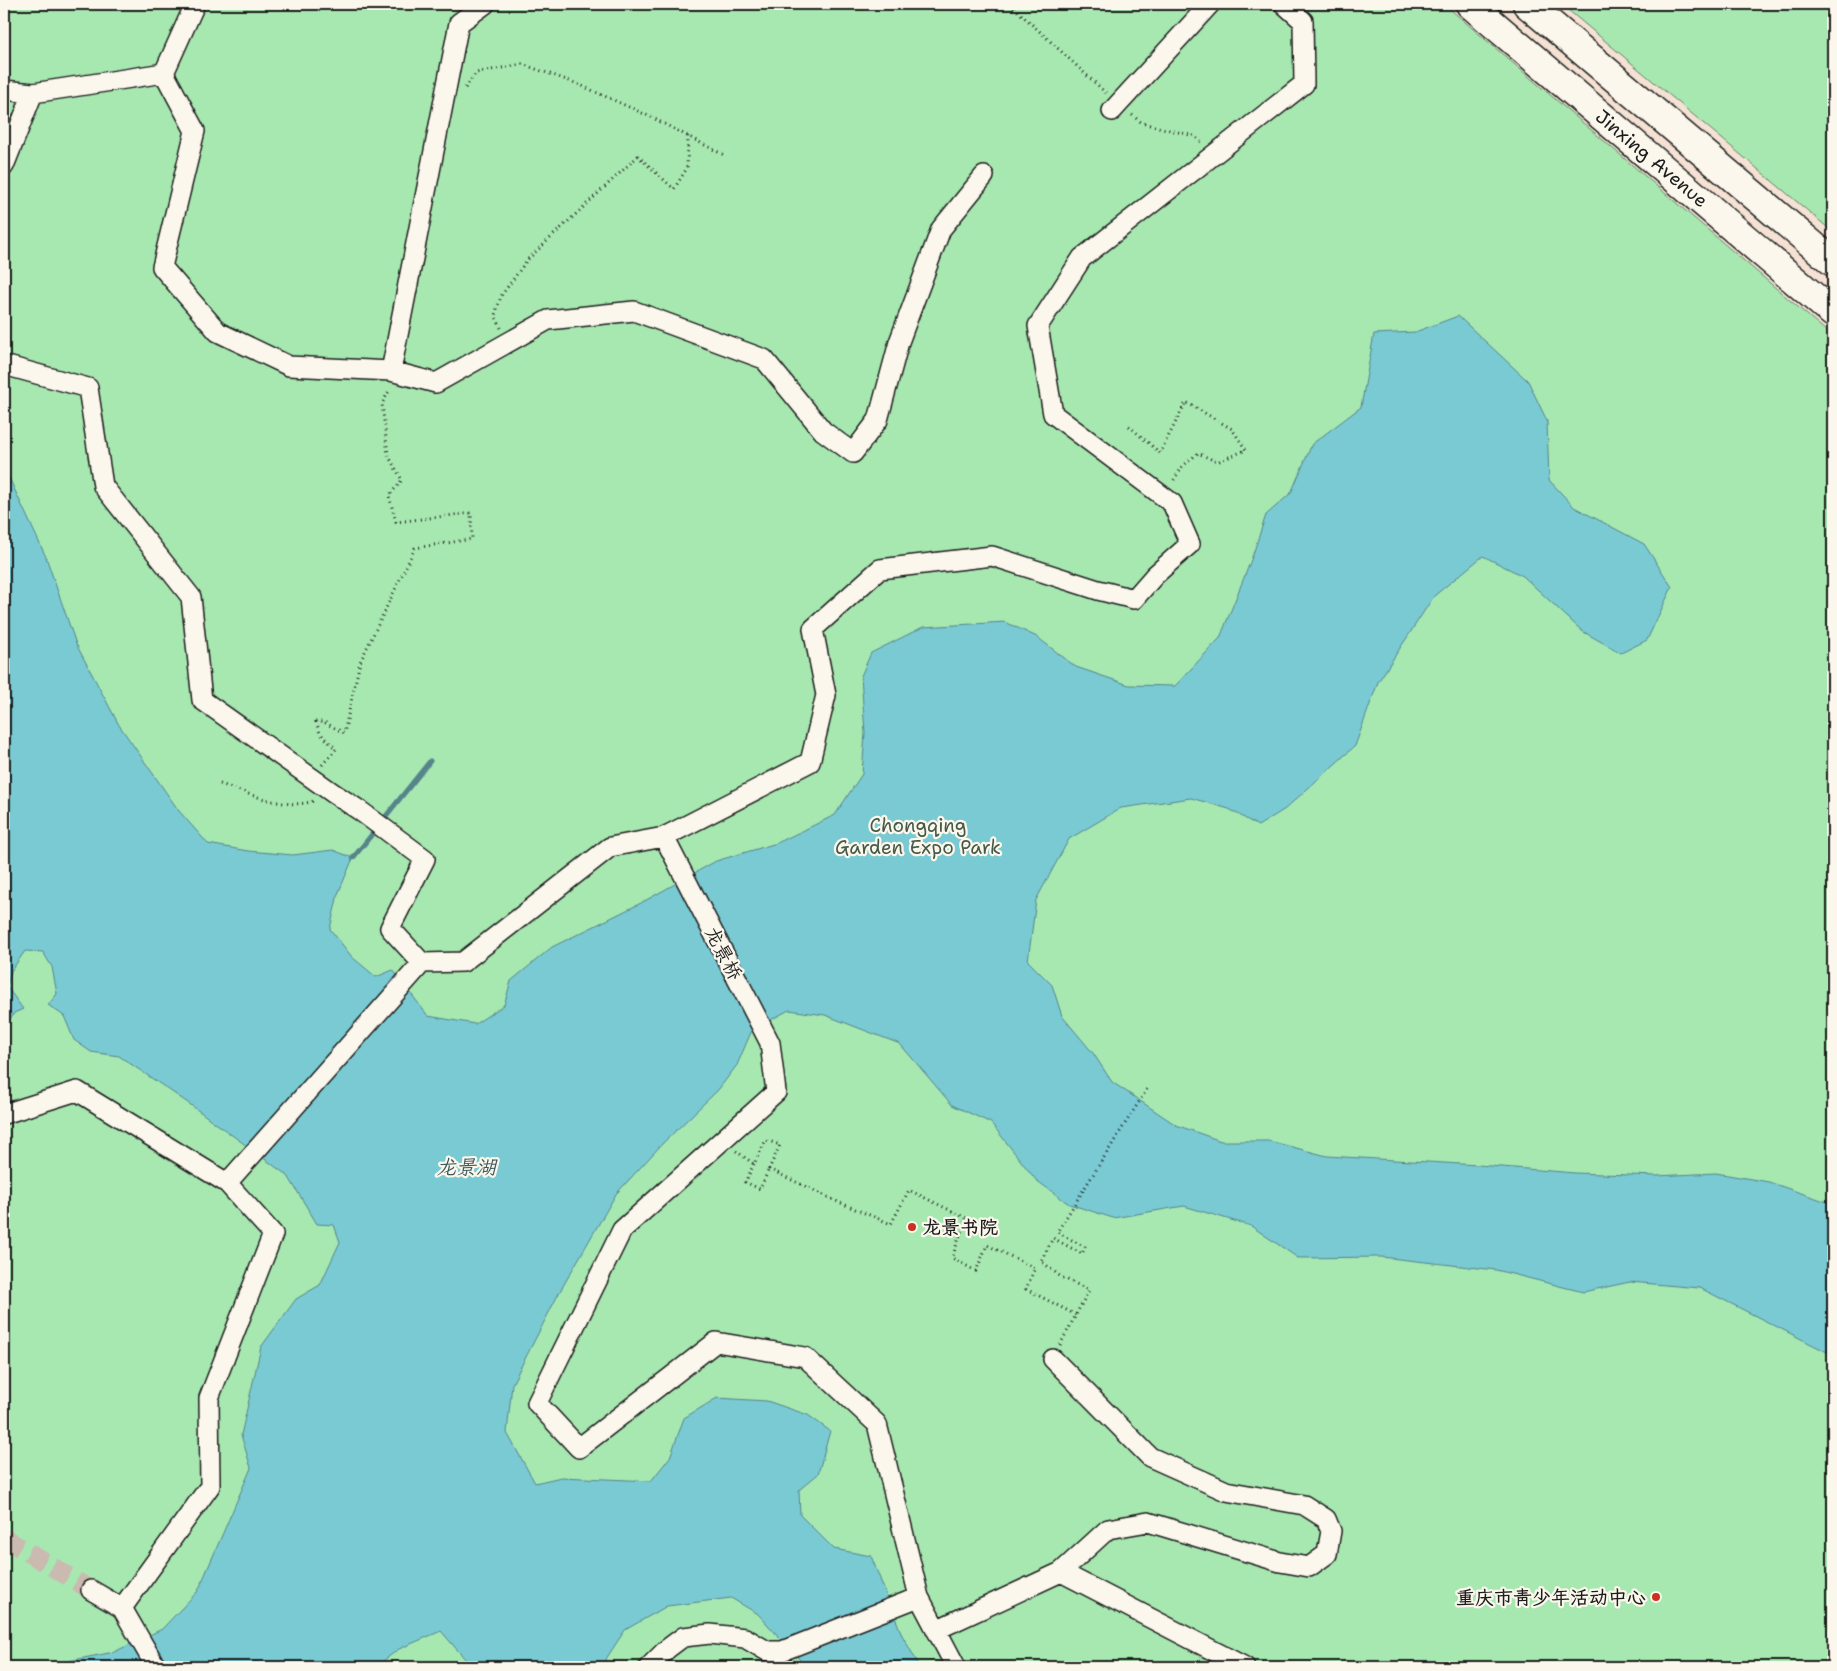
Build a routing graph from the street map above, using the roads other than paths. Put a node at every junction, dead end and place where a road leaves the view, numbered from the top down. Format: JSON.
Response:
{"nodes":[{"id":1,"x":195,"y":4,"type":"edge"},
{"id":2,"x":484,"y":4,"type":"edge"},
{"id":3,"x":1210,"y":4,"type":"edge"},
{"id":4,"x":1284,"y":4,"type":"edge"},
{"id":5,"x":1470,"y":4,"type":"edge"},
{"id":6,"x":1527,"y":4,"type":"edge"},
{"id":7,"x":164,"y":73,"type":"junction"},
{"id":8,"x":4,"y":90,"type":"edge"},
{"id":9,"x":33,"y":93,"type":"junction"},
{"id":10,"x":1115,"y":108,"type":"road end"},
{"id":11,"x":4,"y":166,"type":"edge"},
{"id":12,"x":984,"y":176,"type":"dead end"},
{"id":13,"x":1833,"y":262,"type":"edge"},
{"id":14,"x":1833,"y":313,"type":"edge"},
{"id":15,"x":4,"y":365,"type":"edge"},
{"id":16,"x":395,"y":372,"type":"junction"},
{"id":17,"x":664,"y":837,"type":"junction"},
{"id":18,"x":422,"y":963,"type":"junction"},
{"id":19,"x":4,"y":1114,"type":"edge"},
{"id":20,"x":227,"y":1183,"type":"junction"},
{"id":21,"x":1053,"y":1359,"type":"road end"},
{"id":22,"x":1061,"y":1572,"type":"junction"},
{"id":23,"x":91,"y":1590,"type":"tunnel mouth"},
{"id":24,"x":918,"y":1597,"type":"junction"},
{"id":25,"x":122,"y":1608,"type":"junction"},
{"id":26,"x":936,"y":1630,"type":"junction"},
{"id":27,"x":156,"y":1667,"type":"edge"},
{"id":28,"x":649,"y":1667,"type":"edge"},
{"id":29,"x":956,"y":1667,"type":"edge"},
{"id":30,"x":1244,"y":1667,"type":"edge"}],
"edges":[{"from":1,"to":7,"type":"lane"},
{"from":2,"to":16,"type":"lane"},
{"from":3,"to":10,"type":"lane"},
{"from":4,"to":17,"type":"lane"},
{"from":5,"to":14,"type":"highway","name":"Jinxing Avenue"},
{"from":6,"to":13,"type":"highway","name":"Jinxing Avenue"},
{"from":7,"to":9,"type":"lane"},
{"from":7,"to":16,"type":"lane"},
{"from":8,"to":9,"type":"lane"},
{"from":9,"to":11,"type":"lane"},
{"from":12,"to":16,"type":"lane"},
{"from":15,"to":18,"type":"lane"},
{"from":17,"to":18,"type":"lane"},
{"from":17,"to":24,"type":"lane","name":"龙景桥"},
{"from":18,"to":20,"type":"lane"},
{"from":19,"to":20,"type":"lane"},
{"from":20,"to":25,"type":"lane"},
{"from":21,"to":22,"type":"lane"},
{"from":22,"to":26,"type":"lane"},
{"from":22,"to":30,"type":"lane"},
{"from":23,"to":25,"type":"lane"},
{"from":24,"to":26,"type":"lane"},
{"from":24,"to":28,"type":"lane"},
{"from":25,"to":27,"type":"lane"},
{"from":26,"to":29,"type":"lane"}]}
